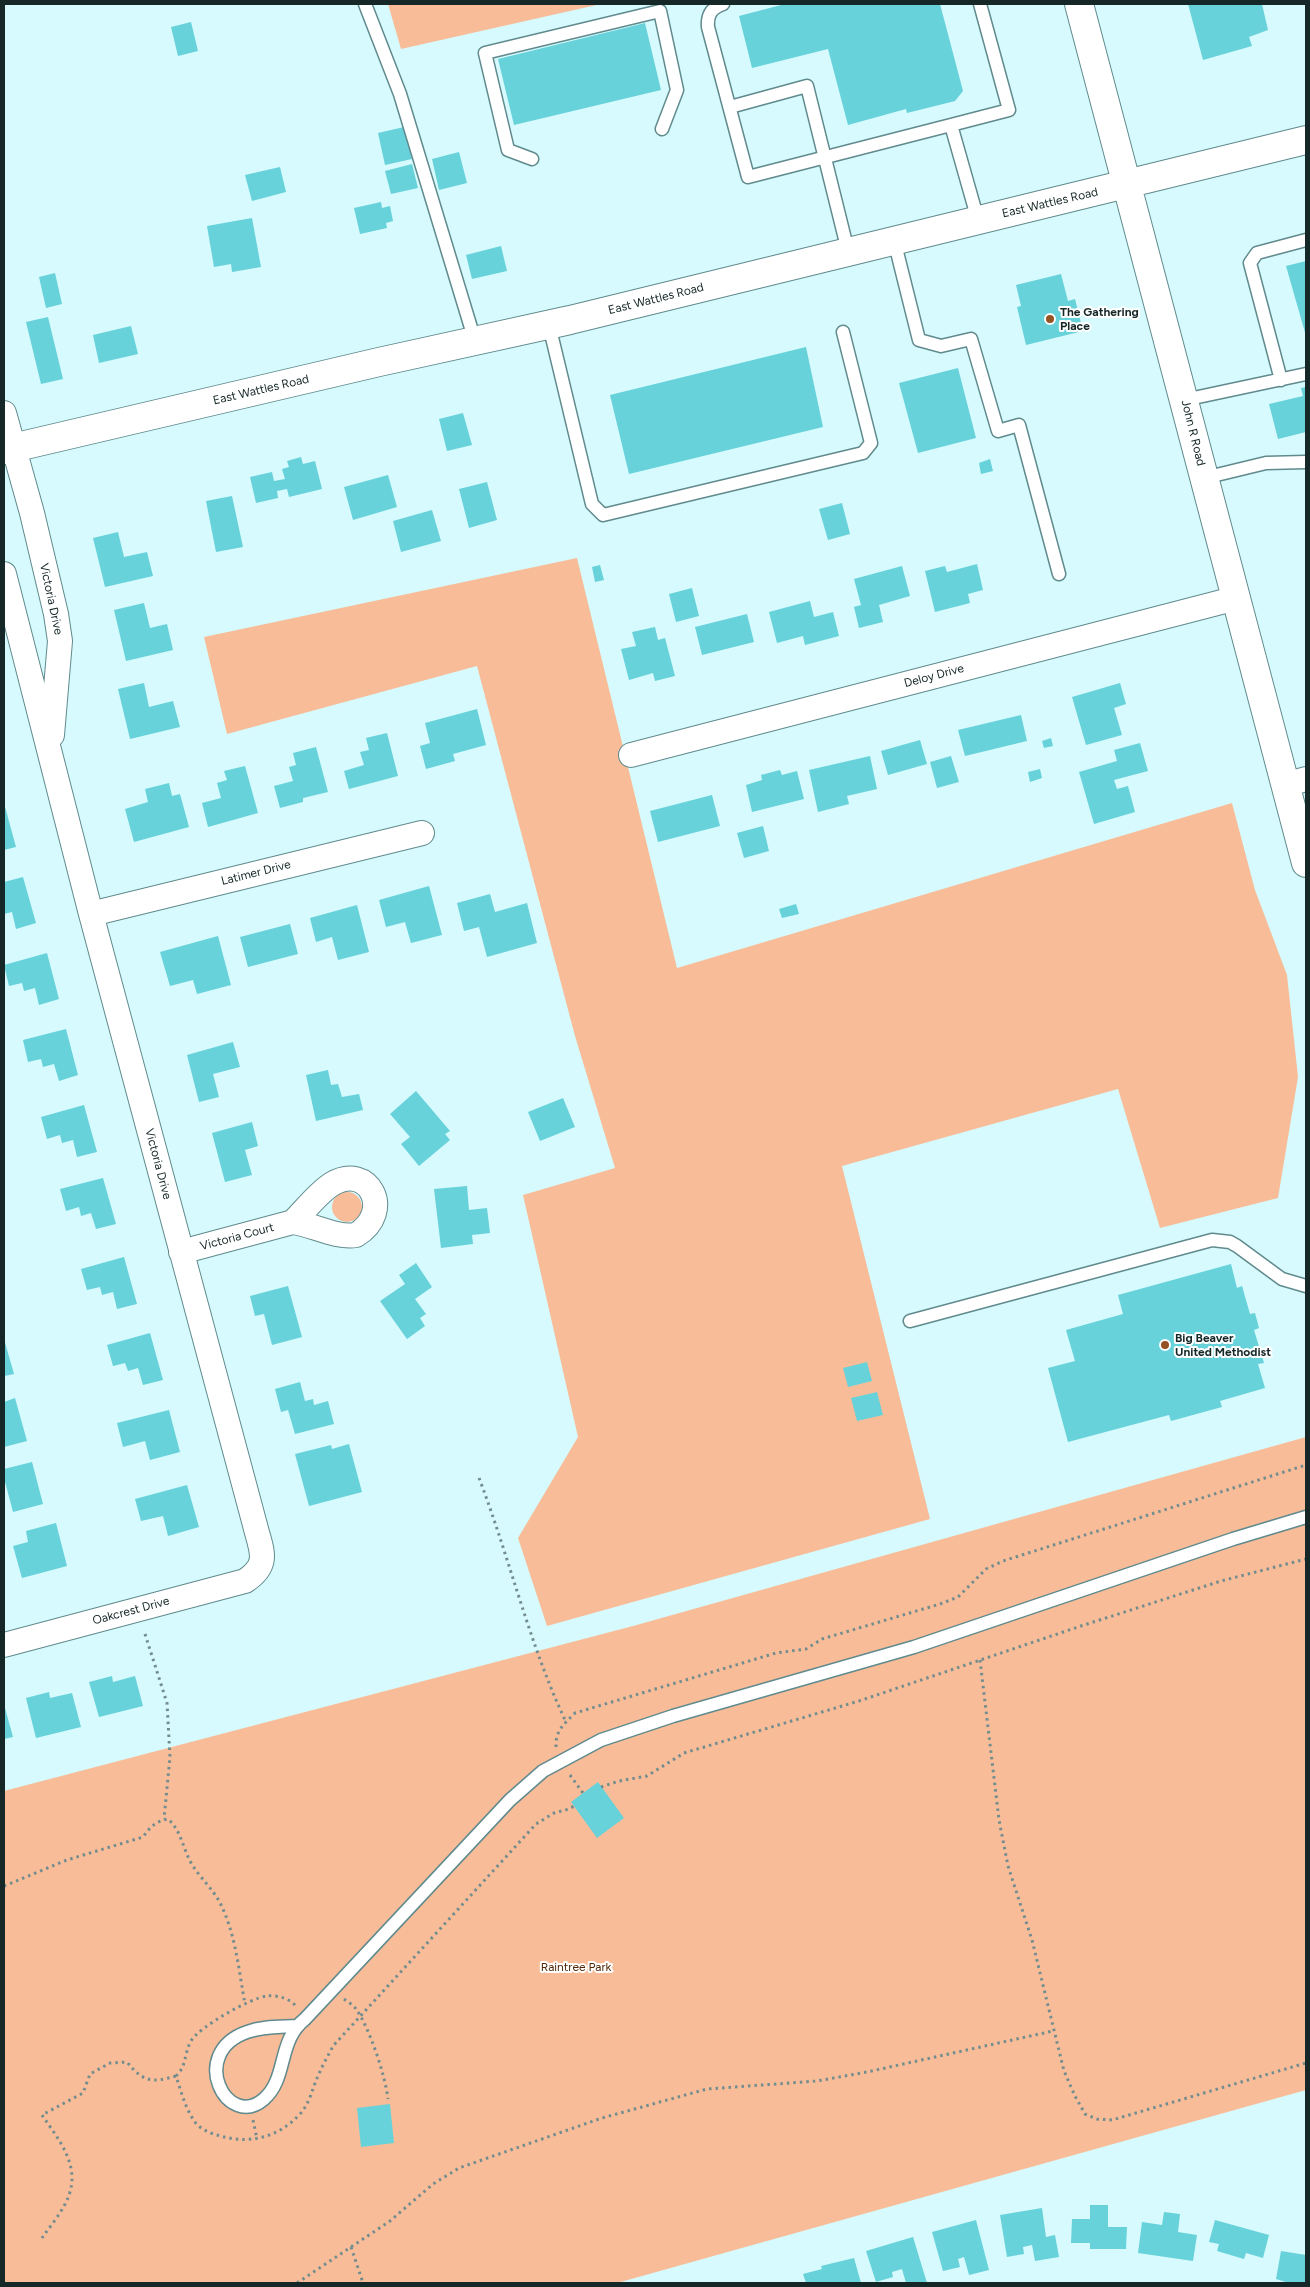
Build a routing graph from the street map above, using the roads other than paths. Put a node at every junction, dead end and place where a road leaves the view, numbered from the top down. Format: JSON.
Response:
{"nodes":[{"id":1,"x":364,"y":4,"type":"edge"},
{"id":2,"x":723,"y":4,"type":"edge"},
{"id":3,"x":980,"y":4,"type":"edge"},
{"id":4,"x":1079,"y":4,"type":"edge"},
{"id":5,"x":730,"y":106,"type":"junction"},
{"id":6,"x":951,"y":126,"type":"junction"},
{"id":7,"x":662,"y":128,"type":"dead end"},
{"id":8,"x":1306,"y":140,"type":"edge"},
{"id":9,"x":826,"y":157,"type":"junction"},
{"id":10,"x":532,"y":159,"type":"dead end"},
{"id":11,"x":1128,"y":185,"type":"junction"},
{"id":12,"x":978,"y":220,"type":"junction"},
{"id":13,"x":894,"y":240,"type":"junction"},
{"id":14,"x":1306,"y":240,"type":"edge"},
{"id":15,"x":848,"y":251,"type":"junction"},
{"id":16,"x":549,"y":325,"type":"junction"},
{"id":17,"x":843,"y":332,"type":"dead end"},
{"id":18,"x":475,"y":341,"type":"junction"},
{"id":19,"x":1306,"y":374,"type":"edge"},
{"id":20,"x":1281,"y":380,"type":"junction"},
{"id":21,"x":1184,"y":400,"type":"junction"},
{"id":22,"x":4,"y":413,"type":"edge"},
{"id":23,"x":9,"y":449,"type":"edge"},
{"id":24,"x":1306,"y":462,"type":"edge"},
{"id":25,"x":1204,"y":478,"type":"junction"},
{"id":26,"x":4,"y":574,"type":"edge"},
{"id":27,"x":1059,"y":574,"type":"dead end"},
{"id":28,"x":1237,"y":598,"type":"junction"},
{"id":29,"x":50,"y":754,"type":"junction"},
{"id":30,"x":631,"y":755,"type":"dead end"},
{"id":31,"x":1296,"y":782,"type":"edge"},
{"id":32,"x":422,"y":833,"type":"dead end"},
{"id":33,"x":1306,"y":864,"type":"edge"},
{"id":34,"x":91,"y":914,"type":"junction"},
{"id":35,"x":293,"y":1222,"type":"dead end"},
{"id":36,"x":181,"y":1252,"type":"junction"},
{"id":37,"x":1306,"y":1286,"type":"edge"},
{"id":38,"x":910,"y":1320,"type":"dead end"},
{"id":39,"x":1306,"y":1517,"type":"edge"},
{"id":40,"x":257,"y":1573,"type":"joint"},
{"id":41,"x":4,"y":1644,"type":"edge"},
{"id":42,"x":296,"y":2026,"type":"junction"}],
"edges":[{"from":1,"to":18,"type":"lane"},
{"from":2,"to":5,"type":"lane"},
{"from":3,"to":6,"type":"lane"},
{"from":4,"to":11,"type":"main road","name":"John R Road"},
{"from":5,"to":9,"type":"lane"},
{"from":5,"to":9,"type":"lane"},
{"from":6,"to":9,"type":"lane"},
{"from":6,"to":12,"type":"lane"},
{"from":7,"to":10,"type":"lane"},
{"from":8,"to":11,"type":"main road","name":"East Wattles Road"},
{"from":9,"to":15,"type":"lane"},
{"from":11,"to":12,"type":"main road","name":"East Wattles Road"},
{"from":11,"to":21,"type":"main road","name":"John R Road"},
{"from":12,"to":13,"type":"main road","name":"East Wattles Road"},
{"from":13,"to":15,"type":"main road","name":"East Wattles Road"},
{"from":13,"to":27,"type":"lane"},
{"from":14,"to":20,"type":"lane"},
{"from":15,"to":16,"type":"main road","name":"East Wattles Road"},
{"from":16,"to":17,"type":"lane"},
{"from":16,"to":18,"type":"main road","name":"East Wattles Road"},
{"from":18,"to":23,"type":"main road","name":"East Wattles Road"},
{"from":19,"to":20,"type":"lane"},
{"from":20,"to":21,"type":"lane"},
{"from":21,"to":25,"type":"main road","name":"John R Road"},
{"from":22,"to":23,"type":"street","name":"Victoria Drive"},
{"from":23,"to":29,"type":"street","name":"Victoria Drive"},
{"from":24,"to":25,"type":"lane"},
{"from":25,"to":28,"type":"main road","name":"John R Road"},
{"from":26,"to":29,"type":"street","name":"Victoria Drive"},
{"from":28,"to":30,"type":"street","name":"Deloy Drive"},
{"from":28,"to":31,"type":"main road","name":"John R Road"},
{"from":29,"to":34,"type":"street","name":"Victoria Drive"},
{"from":31,"to":33,"type":"main road","name":"John R Road"},
{"from":32,"to":34,"type":"street","name":"Latimer Drive"},
{"from":34,"to":36,"type":"street","name":"Victoria Drive"},
{"from":35,"to":36,"type":"street","name":"Victoria Court"},
{"from":36,"to":40,"type":"street","name":"Victoria Drive"},
{"from":37,"to":38,"type":"lane"},
{"from":39,"to":42,"type":"lane"},
{"from":40,"to":41,"type":"street","name":"Oakcrest Drive"},
{"from":42,"to":42,"type":"lane"}]}
